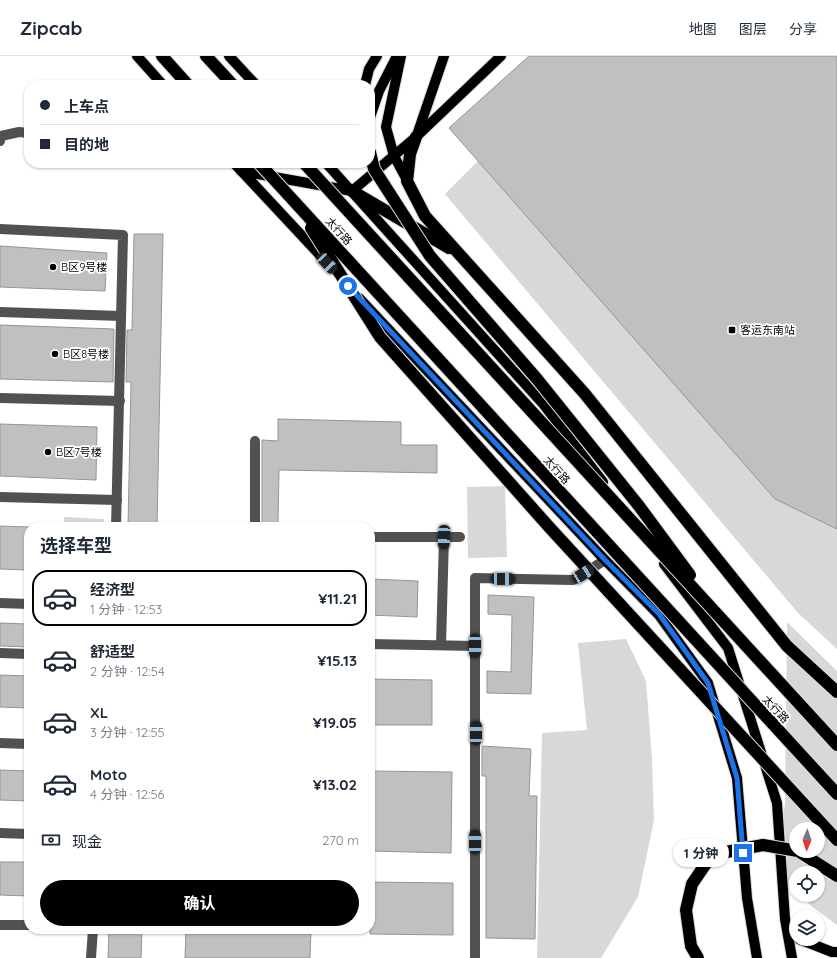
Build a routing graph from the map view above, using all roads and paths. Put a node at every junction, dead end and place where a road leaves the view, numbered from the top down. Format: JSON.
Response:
{"nodes":[{"id":1,"x":137,"y":56,"type":"edge"},
{"id":2,"x":162,"y":56,"type":"edge"},
{"id":3,"x":206,"y":56,"type":"edge"},
{"id":4,"x":229,"y":56,"type":"edge"},
{"id":5,"x":376,"y":56,"type":"edge"},
{"id":6,"x":397,"y":56,"type":"edge"},
{"id":7,"x":401,"y":56,"type":"edge"},
{"id":8,"x":444,"y":56,"type":"edge"},
{"id":9,"x":500,"y":56,"type":"edge"},
{"id":10,"x":159,"y":80,"type":"edge"},
{"id":11,"x":184,"y":80,"type":"edge"},
{"id":12,"x":228,"y":80,"type":"edge"},
{"id":13,"x":251,"y":80,"type":"edge"},
{"id":14,"x":366,"y":80,"type":"edge"},
{"id":15,"x":375,"y":103,"type":"edge"},
{"id":16,"x":24,"y":132,"type":"edge"},
{"id":17,"x":416,"y":137,"type":"junction"},
{"id":18,"x":0,"y":140,"type":"edge"},
{"id":19,"x":394,"y":156,"type":"junction"},
{"id":20,"x":238,"y":168,"type":"edge"},
{"id":21,"x":264,"y":168,"type":"edge"},
{"id":22,"x":309,"y":168,"type":"edge"},
{"id":23,"x":330,"y":168,"type":"edge"},
{"id":24,"x":374,"y":168,"type":"edge"},
{"id":25,"x":241,"y":171,"type":"junction"},
{"id":26,"x":409,"y":184,"type":"junction"},
{"id":27,"x":352,"y":192,"type":"junction"},
{"id":28,"x":294,"y":201,"type":"junction"},
{"id":29,"x":0,"y":229,"type":"edge"},
{"id":30,"x":459,"y":253,"type":"junction"},
{"id":31,"x":0,"y":312,"type":"edge"},
{"id":32,"x":121,"y":316,"type":"junction"},
{"id":33,"x":0,"y":398,"type":"edge"},
{"id":34,"x":120,"y":401,"type":"junction"},
{"id":35,"x":255,"y":441,"type":"dead end"},
{"id":36,"x":0,"y":497,"type":"edge"},
{"id":37,"x":117,"y":500,"type":"junction"},
{"id":38,"x":116,"y":522,"type":"edge"},
{"id":39,"x":255,"y":522,"type":"edge"},
{"id":40,"x":375,"y":537,"type":"edge"},
{"id":41,"x":444,"y":537,"type":"junction"},
{"id":42,"x":460,"y":537,"type":"dead end"},
{"id":43,"x":605,"y":560,"type":"junction"},
{"id":44,"x":0,"y":603,"type":"edge"},
{"id":45,"x":24,"y":604,"type":"edge"},
{"id":46,"x":727,"y":626,"type":"junction"},
{"id":47,"x":375,"y":644,"type":"edge"},
{"id":48,"x":441,"y":645,"type":"junction"},
{"id":49,"x":475,"y":646,"type":"junction"},
{"id":50,"x":0,"y":653,"type":"edge"},
{"id":51,"x":24,"y":654,"type":"edge"},
{"id":52,"x":837,"y":692,"type":"edge"},
{"id":53,"x":0,"y":744,"type":"edge"},
{"id":54,"x":24,"y":744,"type":"edge"},
{"id":55,"x":837,"y":745,"type":"edge"},
{"id":56,"x":837,"y":794,"type":"edge"},
{"id":57,"x":0,"y":834,"type":"edge"},
{"id":58,"x":24,"y":834,"type":"edge"},
{"id":59,"x":837,"y":840,"type":"edge"},
{"id":60,"x":837,"y":876,"type":"edge"},
{"id":61,"x":0,"y":925,"type":"edge"},
{"id":62,"x":24,"y":925,"type":"edge"},
{"id":63,"x":787,"y":932,"type":"joint"},
{"id":64,"x":93,"y":934,"type":"edge"},
{"id":65,"x":817,"y":946,"type":"edge"},
{"id":66,"x":837,"y":952,"type":"edge"},
{"id":67,"x":91,"y":958,"type":"edge"},
{"id":68,"x":475,"y":958,"type":"edge"},
{"id":69,"x":698,"y":958,"type":"edge"},
{"id":70,"x":757,"y":958,"type":"edge"},
{"id":71,"x":792,"y":958,"type":"edge"}],
"edges":[{"from":1,"to":10,"type":"main road"},
{"from":2,"to":11,"type":"highway"},
{"from":3,"to":12,"type":"highway"},
{"from":4,"to":13,"type":"main road"},
{"from":5,"to":14,"type":"main road"},
{"from":6,"to":15,"type":"main road"},
{"from":7,"to":19,"type":"main road"},
{"from":8,"to":17,"type":"main road"},
{"from":9,"to":17,"type":"main road"},
{"from":16,"to":18,"type":"street"},
{"from":17,"to":19,"type":"main road"},
{"from":17,"to":26,"type":"highway"},
{"from":19,"to":26,"type":"main road"},
{"from":19,"to":27,"type":"main road"},
{"from":20,"to":25,"type":"main road"},
{"from":21,"to":28,"type":"highway","name":"太行路","bridge":true},
{"from":22,"to":46,"type":"highway","name":"太行路","bridge":true},
{"from":23,"to":27,"type":"main road"},
{"from":24,"to":46,"type":"highway","bridge":true},
{"from":25,"to":27,"type":"main road"},
{"from":25,"to":43,"type":"main road"},
{"from":26,"to":30,"type":"highway"},
{"from":27,"to":30,"type":"highway","bridge":true},
{"from":27,"to":63,"type":"main road"},
{"from":28,"to":56,"type":"highway","name":"太行路","bridge":true},
{"from":28,"to":59,"type":"highway","bridge":true},
{"from":29,"to":32,"type":"street"},
{"from":30,"to":52,"type":"highway"},
{"from":31,"to":32,"type":"street"},
{"from":32,"to":34,"type":"street"},
{"from":33,"to":34,"type":"street"},
{"from":34,"to":37,"type":"street"},
{"from":35,"to":39,"type":"street"},
{"from":36,"to":37,"type":"street"},
{"from":37,"to":38,"type":"street"},
{"from":40,"to":41,"type":"street"},
{"from":41,"to":42,"type":"street"},
{"from":41,"to":48,"type":"street"},
{"from":43,"to":49,"type":"street"},
{"from":43,"to":70,"type":"main road"},
{"from":44,"to":45,"type":"street"},
{"from":46,"to":55,"type":"highway","name":"太行路","bridge":true},
{"from":47,"to":48,"type":"street"},
{"from":48,"to":49,"type":"street"},
{"from":49,"to":68,"type":"street"},
{"from":50,"to":51,"type":"street"},
{"from":53,"to":54,"type":"street"},
{"from":57,"to":58,"type":"street"},
{"from":60,"to":69,"type":"highway","bridge":true},
{"from":61,"to":62,"type":"street"},
{"from":63,"to":71,"type":"main road"},
{"from":64,"to":67,"type":"street"},
{"from":65,"to":66,"type":"main road"}]}
